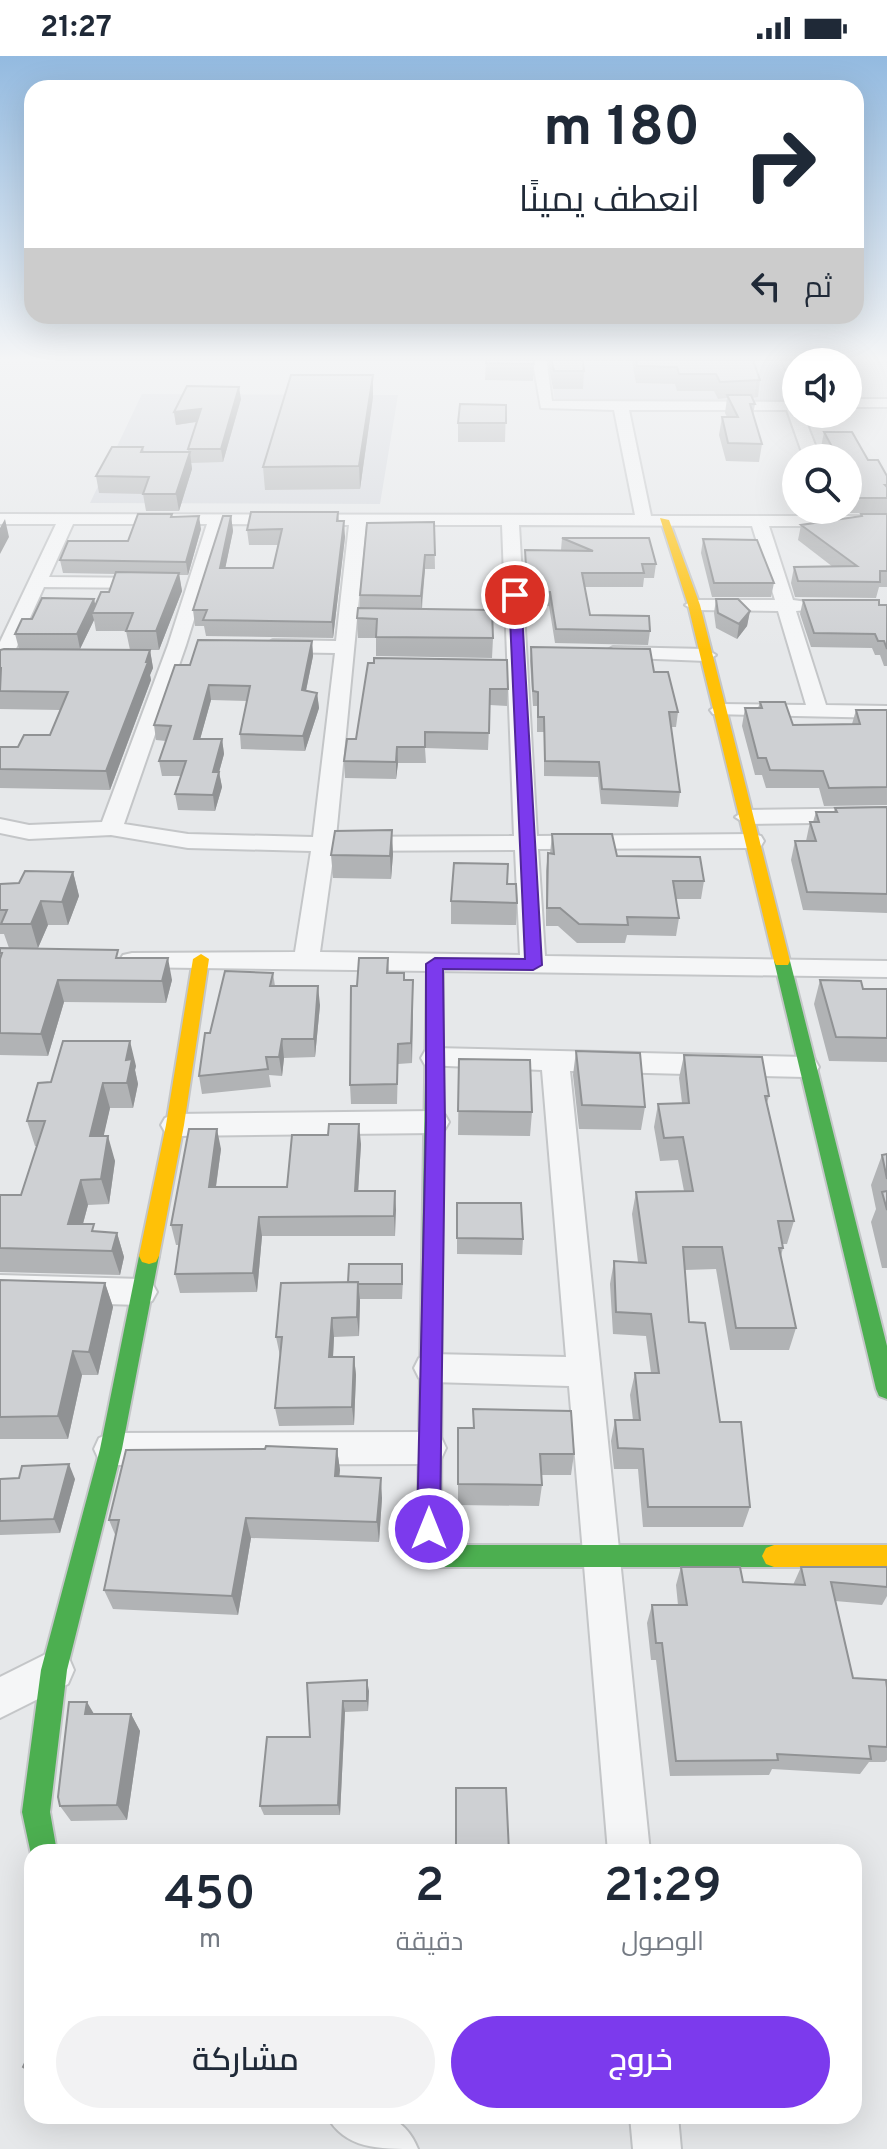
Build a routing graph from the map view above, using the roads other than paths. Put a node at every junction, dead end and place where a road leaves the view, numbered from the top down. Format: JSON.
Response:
{"nodes":[{"id":1,"x":631,"y":455,"type":"edge"},
{"id":2,"x":782,"y":518,"type":"edge"},
{"id":3,"x":0,"y":519,"type":"edge"},
{"id":4,"x":67,"y":519,"type":"junction"},
{"id":5,"x":217,"y":519,"type":"junction"},
{"id":6,"x":862,"y":519,"type":"edge"},
{"id":7,"x":358,"y":520,"type":"junction"},
{"id":8,"x":510,"y":520,"type":"junction"},
{"id":9,"x":644,"y":520,"type":"junction"},
{"id":10,"x":664,"y":520,"type":"junction"},
{"id":11,"x":759,"y":520,"type":"junction"},
{"id":12,"x":887,"y":521,"type":"edge"},
{"id":13,"x":37,"y":582,"type":"junction"},
{"id":14,"x":180,"y":583,"type":"junction"},
{"id":15,"x":694,"y":605,"type":"junction"},
{"id":16,"x":786,"y":605,"type":"junction"},
{"id":17,"x":815,"y":606,"type":"edge"},
{"id":18,"x":253,"y":646,"type":"edge"},
{"id":19,"x":597,"y":653,"type":"edge"},
{"id":20,"x":706,"y":655,"type":"junction"},
{"id":21,"x":349,"y":659,"type":"junction"},
{"id":22,"x":6,"y":660,"type":"edge"},
{"id":23,"x":720,"y":710,"type":"junction"},
{"id":24,"x":818,"y":711,"type":"junction"},
{"id":25,"x":887,"y":712,"type":"edge"},
{"id":26,"x":887,"y":815,"type":"edge"},
{"id":27,"x":746,"y":817,"type":"junction"},
{"id":28,"x":0,"y":826,"type":"edge"},
{"id":29,"x":111,"y":828,"type":"junction"},
{"id":30,"x":753,"y":841,"type":"junction"},
{"id":31,"x":525,"y":843,"type":"junction"},
{"id":32,"x":324,"y":844,"type":"junction"},
{"id":33,"x":201,"y":959,"type":"junction"},
{"id":34,"x":110,"y":960,"type":"edge"},
{"id":35,"x":306,"y":962,"type":"junction"},
{"id":36,"x":435,"y":964,"type":"junction"},
{"id":37,"x":533,"y":965,"type":"junction"},
{"id":38,"x":784,"y":968,"type":"junction"},
{"id":39,"x":887,"y":969,"type":"edge"},
{"id":40,"x":435,"y":1058,"type":"junction"},
{"id":41,"x":555,"y":1062,"type":"junction"},
{"id":42,"x":805,"y":1067,"type":"junction"},
{"id":43,"x":435,"y":1122,"type":"junction"},
{"id":44,"x":175,"y":1125,"type":"junction"},
{"id":45,"x":0,"y":1288,"type":"edge"},
{"id":46,"x":141,"y":1292,"type":"junction"},
{"id":47,"x":431,"y":1368,"type":"junction"},
{"id":48,"x":584,"y":1372,"type":"junction"},
{"id":49,"x":886,"y":1378,"type":"edge"},
{"id":50,"x":429,"y":1448,"type":"junction"},
{"id":51,"x":111,"y":1449,"type":"junction"},
{"id":52,"x":601,"y":1554,"type":"junction"},
{"id":53,"x":887,"y":1556,"type":"edge"},
{"id":54,"x":54,"y":1670,"type":"junction"},
{"id":55,"x":0,"y":1698,"type":"edge"},
{"id":56,"x":42,"y":1844,"type":"edge"},
{"id":57,"x":628,"y":1844,"type":"edge"},
{"id":58,"x":361,"y":2124,"type":"edge"},
{"id":59,"x":655,"y":2124,"type":"edge"},
{"id":60,"x":394,"y":2149,"type":"edge"},
{"id":61,"x":657,"y":2149,"type":"edge"}],
"edges":[{"from":1,"to":9,"type":"street"},
{"from":2,"to":11,"type":"street"},
{"from":3,"to":4,"type":"street"},
{"from":4,"to":5,"type":"street"},
{"from":4,"to":13,"type":"street"},
{"from":5,"to":7,"type":"street"},
{"from":5,"to":14,"type":"street"},
{"from":6,"to":12,"type":"street"},
{"from":7,"to":8,"type":"street"},
{"from":7,"to":21,"type":"street"},
{"from":8,"to":9,"type":"street"},
{"from":8,"to":31,"type":"street"},
{"from":9,"to":10,"type":"street"},
{"from":10,"to":11,"type":"street"},
{"from":10,"to":15,"type":"street"},
{"from":11,"to":16,"type":"street"},
{"from":13,"to":14,"type":"street"},
{"from":13,"to":22,"type":"street"},
{"from":14,"to":29,"type":"street"},
{"from":15,"to":16,"type":"street"},
{"from":15,"to":20,"type":"street"},
{"from":16,"to":17,"type":"street"},
{"from":16,"to":24,"type":"street"},
{"from":18,"to":21,"type":"street"},
{"from":19,"to":20,"type":"street"},
{"from":20,"to":23,"type":"street"},
{"from":21,"to":32,"type":"street"},
{"from":23,"to":24,"type":"street"},
{"from":23,"to":27,"type":"street"},
{"from":24,"to":25,"type":"street"},
{"from":26,"to":27,"type":"street"},
{"from":27,"to":30,"type":"street"},
{"from":28,"to":29,"type":"street"},
{"from":29,"to":32,"type":"street"},
{"from":30,"to":31,"type":"street"},
{"from":30,"to":38,"type":"street"},
{"from":31,"to":32,"type":"street"},
{"from":31,"to":37,"type":"street"},
{"from":32,"to":35,"type":"street"},
{"from":33,"to":34,"type":"street"},
{"from":33,"to":35,"type":"street"},
{"from":33,"to":44,"type":"street"},
{"from":35,"to":36,"type":"street"},
{"from":36,"to":37,"type":"street"},
{"from":36,"to":40,"type":"street"},
{"from":37,"to":38,"type":"street"},
{"from":38,"to":39,"type":"street"},
{"from":38,"to":42,"type":"street"},
{"from":40,"to":41,"type":"street"},
{"from":40,"to":43,"type":"street"},
{"from":41,"to":42,"type":"street"},
{"from":41,"to":48,"type":"street"},
{"from":42,"to":49,"type":"street"},
{"from":43,"to":44,"type":"street"},
{"from":43,"to":47,"type":"street"},
{"from":44,"to":46,"type":"street"},
{"from":45,"to":46,"type":"street"},
{"from":46,"to":51,"type":"street"},
{"from":47,"to":48,"type":"street"},
{"from":47,"to":50,"type":"street"},
{"from":48,"to":52,"type":"street"},
{"from":50,"to":51,"type":"street"},
{"from":50,"to":52,"type":"street"},
{"from":51,"to":54,"type":"street"},
{"from":52,"to":53,"type":"street"},
{"from":52,"to":57,"type":"street"},
{"from":54,"to":55,"type":"street"},
{"from":54,"to":56,"type":"street"},
{"from":58,"to":60,"type":"street"},
{"from":59,"to":61,"type":"street"}]}
